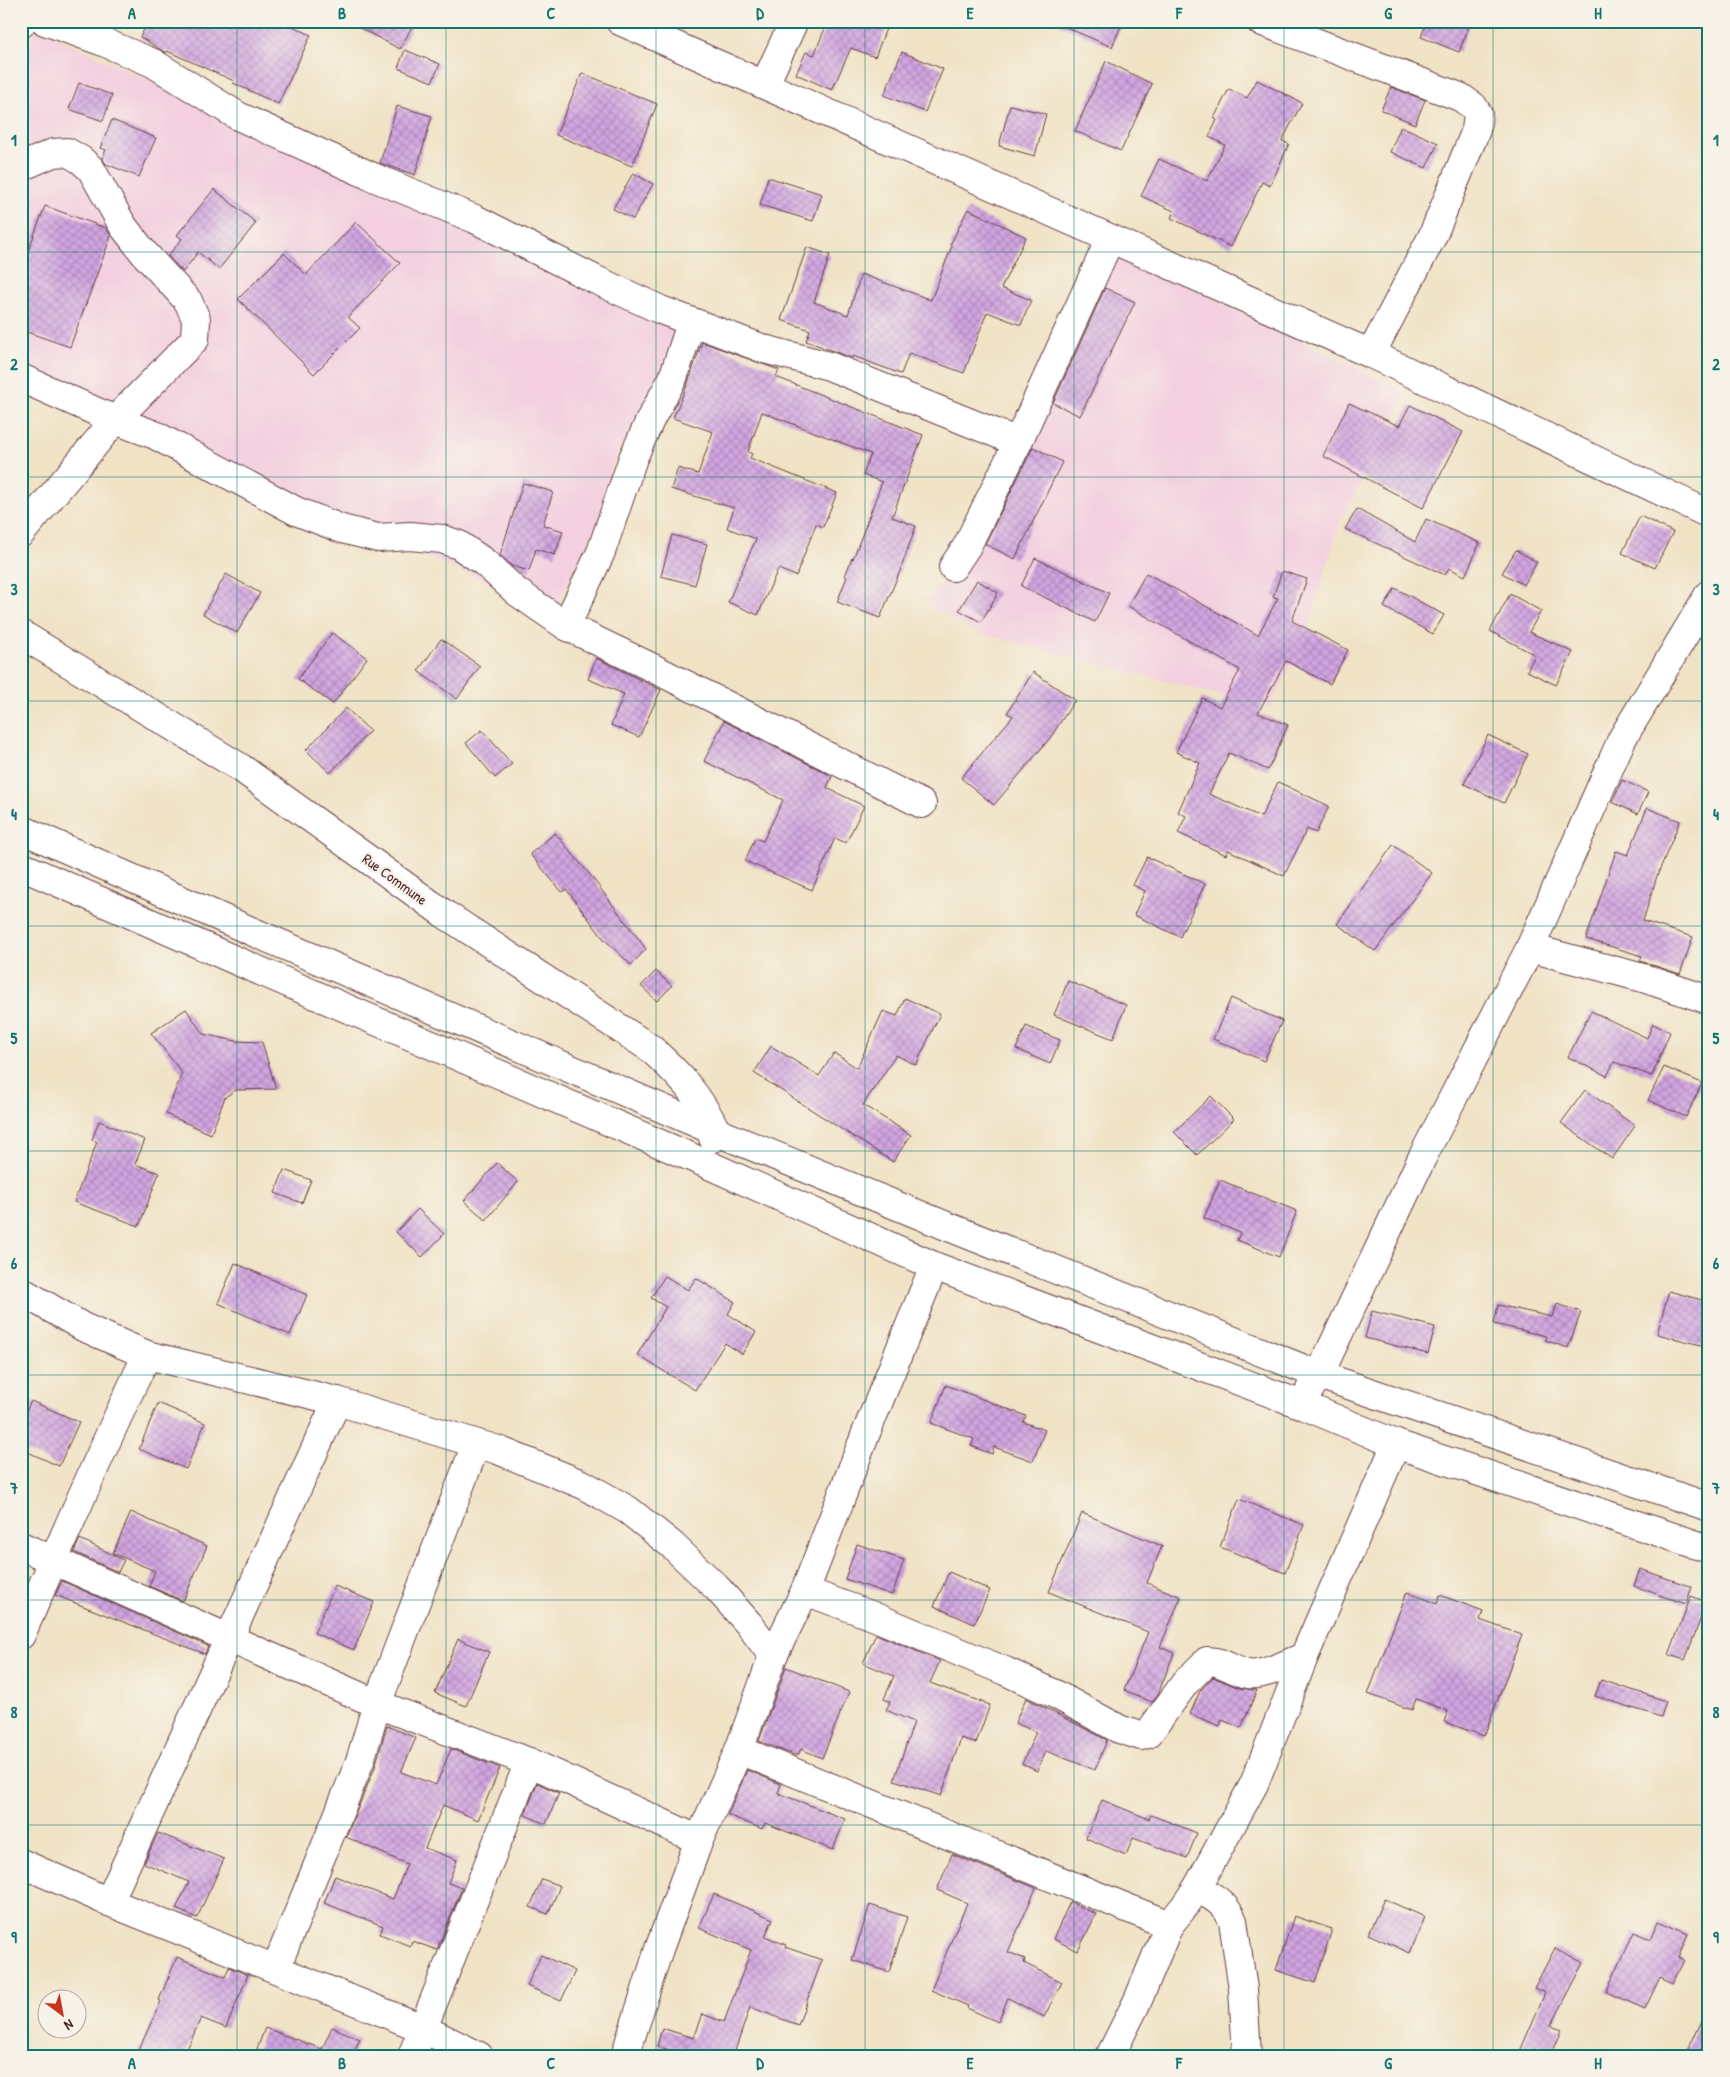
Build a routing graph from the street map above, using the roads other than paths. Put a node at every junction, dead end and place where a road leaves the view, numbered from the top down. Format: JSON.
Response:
{"nodes":[{"id":1,"x":45,"y":21,"type":"edge"},
{"id":2,"x":620,"y":21,"type":"edge"},
{"id":3,"x":794,"y":21,"type":"edge"},
{"id":4,"x":1260,"y":21,"type":"edge"},
{"id":5,"x":766,"y":84,"type":"junction"},
{"id":6,"x":21,"y":167,"type":"edge"},
{"id":7,"x":1110,"y":240,"type":"junction"},
{"id":8,"x":691,"y":323,"type":"junction"},
{"id":9,"x":1371,"y":354,"type":"junction"},
{"id":10,"x":21,"y":378,"type":"edge"},
{"id":11,"x":115,"y":420,"type":"junction"},
{"id":12,"x":1018,"y":442,"type":"junction"},
{"id":13,"x":1709,"y":514,"type":"edge"},
{"id":14,"x":21,"y":533,"type":"edge"},
{"id":15,"x":953,"y":566,"type":"dead end"},
{"id":16,"x":1709,"y":594,"type":"edge"},
{"id":17,"x":566,"y":626,"type":"junction"},
{"id":18,"x":21,"y":634,"type":"edge"},
{"id":19,"x":922,"y":804,"type":"dead end"},
{"id":20,"x":21,"y":829,"type":"edge"},
{"id":21,"x":21,"y":866,"type":"edge"},
{"id":22,"x":250,"y":931,"type":"junction"},
{"id":23,"x":1530,"y":948,"type":"junction"},
{"id":24,"x":238,"y":961,"type":"junction"},
{"id":25,"x":1709,"y":1000,"type":"edge"},
{"id":26,"x":717,"y":1132,"type":"junction"},
{"id":27,"x":700,"y":1161,"type":"junction"},
{"id":28,"x":934,"y":1266,"type":"junction"},
{"id":29,"x":21,"y":1291,"type":"edge"},
{"id":30,"x":147,"y":1355,"type":"junction"},
{"id":31,"x":1319,"y":1374,"type":"junction"},
{"id":32,"x":337,"y":1401,"type":"junction"},
{"id":33,"x":1300,"y":1404,"type":"junction"},
{"id":34,"x":476,"y":1444,"type":"junction"},
{"id":35,"x":1396,"y":1444,"type":"junction"},
{"id":36,"x":1709,"y":1507,"type":"edge"},
{"id":37,"x":21,"y":1546,"type":"edge"},
{"id":38,"x":1709,"y":1549,"type":"edge"},
{"id":39,"x":52,"y":1559,"type":"junction"},
{"id":40,"x":805,"y":1591,"type":"junction"},
{"id":41,"x":21,"y":1635,"type":"edge"},
{"id":42,"x":230,"y":1638,"type":"junction"},
{"id":43,"x":773,"y":1656,"type":"junction"},
{"id":44,"x":1304,"y":1656,"type":"junction"},
{"id":45,"x":377,"y":1704,"type":"junction"},
{"id":46,"x":739,"y":1750,"type":"junction"},
{"id":47,"x":528,"y":1762,"type":"junction"},
{"id":48,"x":699,"y":1840,"type":"junction"},
{"id":49,"x":21,"y":1863,"type":"edge"},
{"id":50,"x":1197,"y":1888,"type":"junction"},
{"id":51,"x":110,"y":1902,"type":"junction"},
{"id":52,"x":1169,"y":1925,"type":"junction"},
{"id":53,"x":276,"y":1968,"type":"junction"},
{"id":54,"x":422,"y":2028,"type":"junction"},
{"id":55,"x":412,"y":2056,"type":"edge"},
{"id":56,"x":479,"y":2056,"type":"edge"},
{"id":57,"x":625,"y":2056,"type":"edge"},
{"id":58,"x":1110,"y":2056,"type":"edge"},
{"id":59,"x":1247,"y":2056,"type":"edge"}],
"edges":[{"from":1,"to":8,"type":"street"},
{"from":2,"to":5,"type":"street"},
{"from":3,"to":5,"type":"street"},
{"from":4,"to":9,"type":"street"},
{"from":5,"to":7,"type":"street"},
{"from":6,"to":11,"type":"street"},
{"from":7,"to":9,"type":"street"},
{"from":7,"to":12,"type":"street"},
{"from":8,"to":12,"type":"street"},
{"from":8,"to":17,"type":"street"},
{"from":9,"to":13,"type":"street"},
{"from":10,"to":11,"type":"street"},
{"from":11,"to":14,"type":"street"},
{"from":11,"to":17,"type":"street"},
{"from":12,"to":15,"type":"street"},
{"from":16,"to":23,"type":"street"},
{"from":17,"to":19,"type":"street"},
{"from":18,"to":26,"type":"street","name":"Rue Commune"},
{"from":20,"to":22,"type":"street"},
{"from":21,"to":24,"type":"street"},
{"from":22,"to":24,"type":"street"},
{"from":22,"to":26,"type":"street"},
{"from":23,"to":25,"type":"street"},
{"from":23,"to":31,"type":"street"},
{"from":24,"to":27,"type":"street"},
{"from":26,"to":27,"type":"street"},
{"from":26,"to":31,"type":"street"},
{"from":27,"to":28,"type":"street"},
{"from":28,"to":33,"type":"street"},
{"from":28,"to":40,"type":"street"},
{"from":29,"to":30,"type":"street"},
{"from":30,"to":32,"type":"street"},
{"from":30,"to":39,"type":"street"},
{"from":31,"to":33,"type":"street"},
{"from":31,"to":36,"type":"street"},
{"from":32,"to":34,"type":"street"},
{"from":32,"to":42,"type":"street"},
{"from":33,"to":35,"type":"street"},
{"from":34,"to":43,"type":"street"},
{"from":34,"to":45,"type":"street"},
{"from":35,"to":38,"type":"street"},
{"from":35,"to":44,"type":"street"},
{"from":37,"to":39,"type":"street"},
{"from":39,"to":41,"type":"street"},
{"from":39,"to":42,"type":"street"},
{"from":40,"to":43,"type":"street"},
{"from":40,"to":44,"type":"street"},
{"from":42,"to":45,"type":"street"},
{"from":42,"to":51,"type":"street"},
{"from":43,"to":46,"type":"street"},
{"from":44,"to":50,"type":"street"},
{"from":45,"to":47,"type":"street"},
{"from":45,"to":53,"type":"street"},
{"from":46,"to":48,"type":"street"},
{"from":46,"to":52,"type":"street"},
{"from":47,"to":48,"type":"street"},
{"from":47,"to":54,"type":"street"},
{"from":48,"to":57,"type":"street"},
{"from":49,"to":51,"type":"street"},
{"from":50,"to":52,"type":"street"},
{"from":50,"to":59,"type":"street"},
{"from":51,"to":53,"type":"street"},
{"from":52,"to":58,"type":"street"},
{"from":53,"to":54,"type":"street"},
{"from":54,"to":55,"type":"street"},
{"from":54,"to":56,"type":"street"}]}
